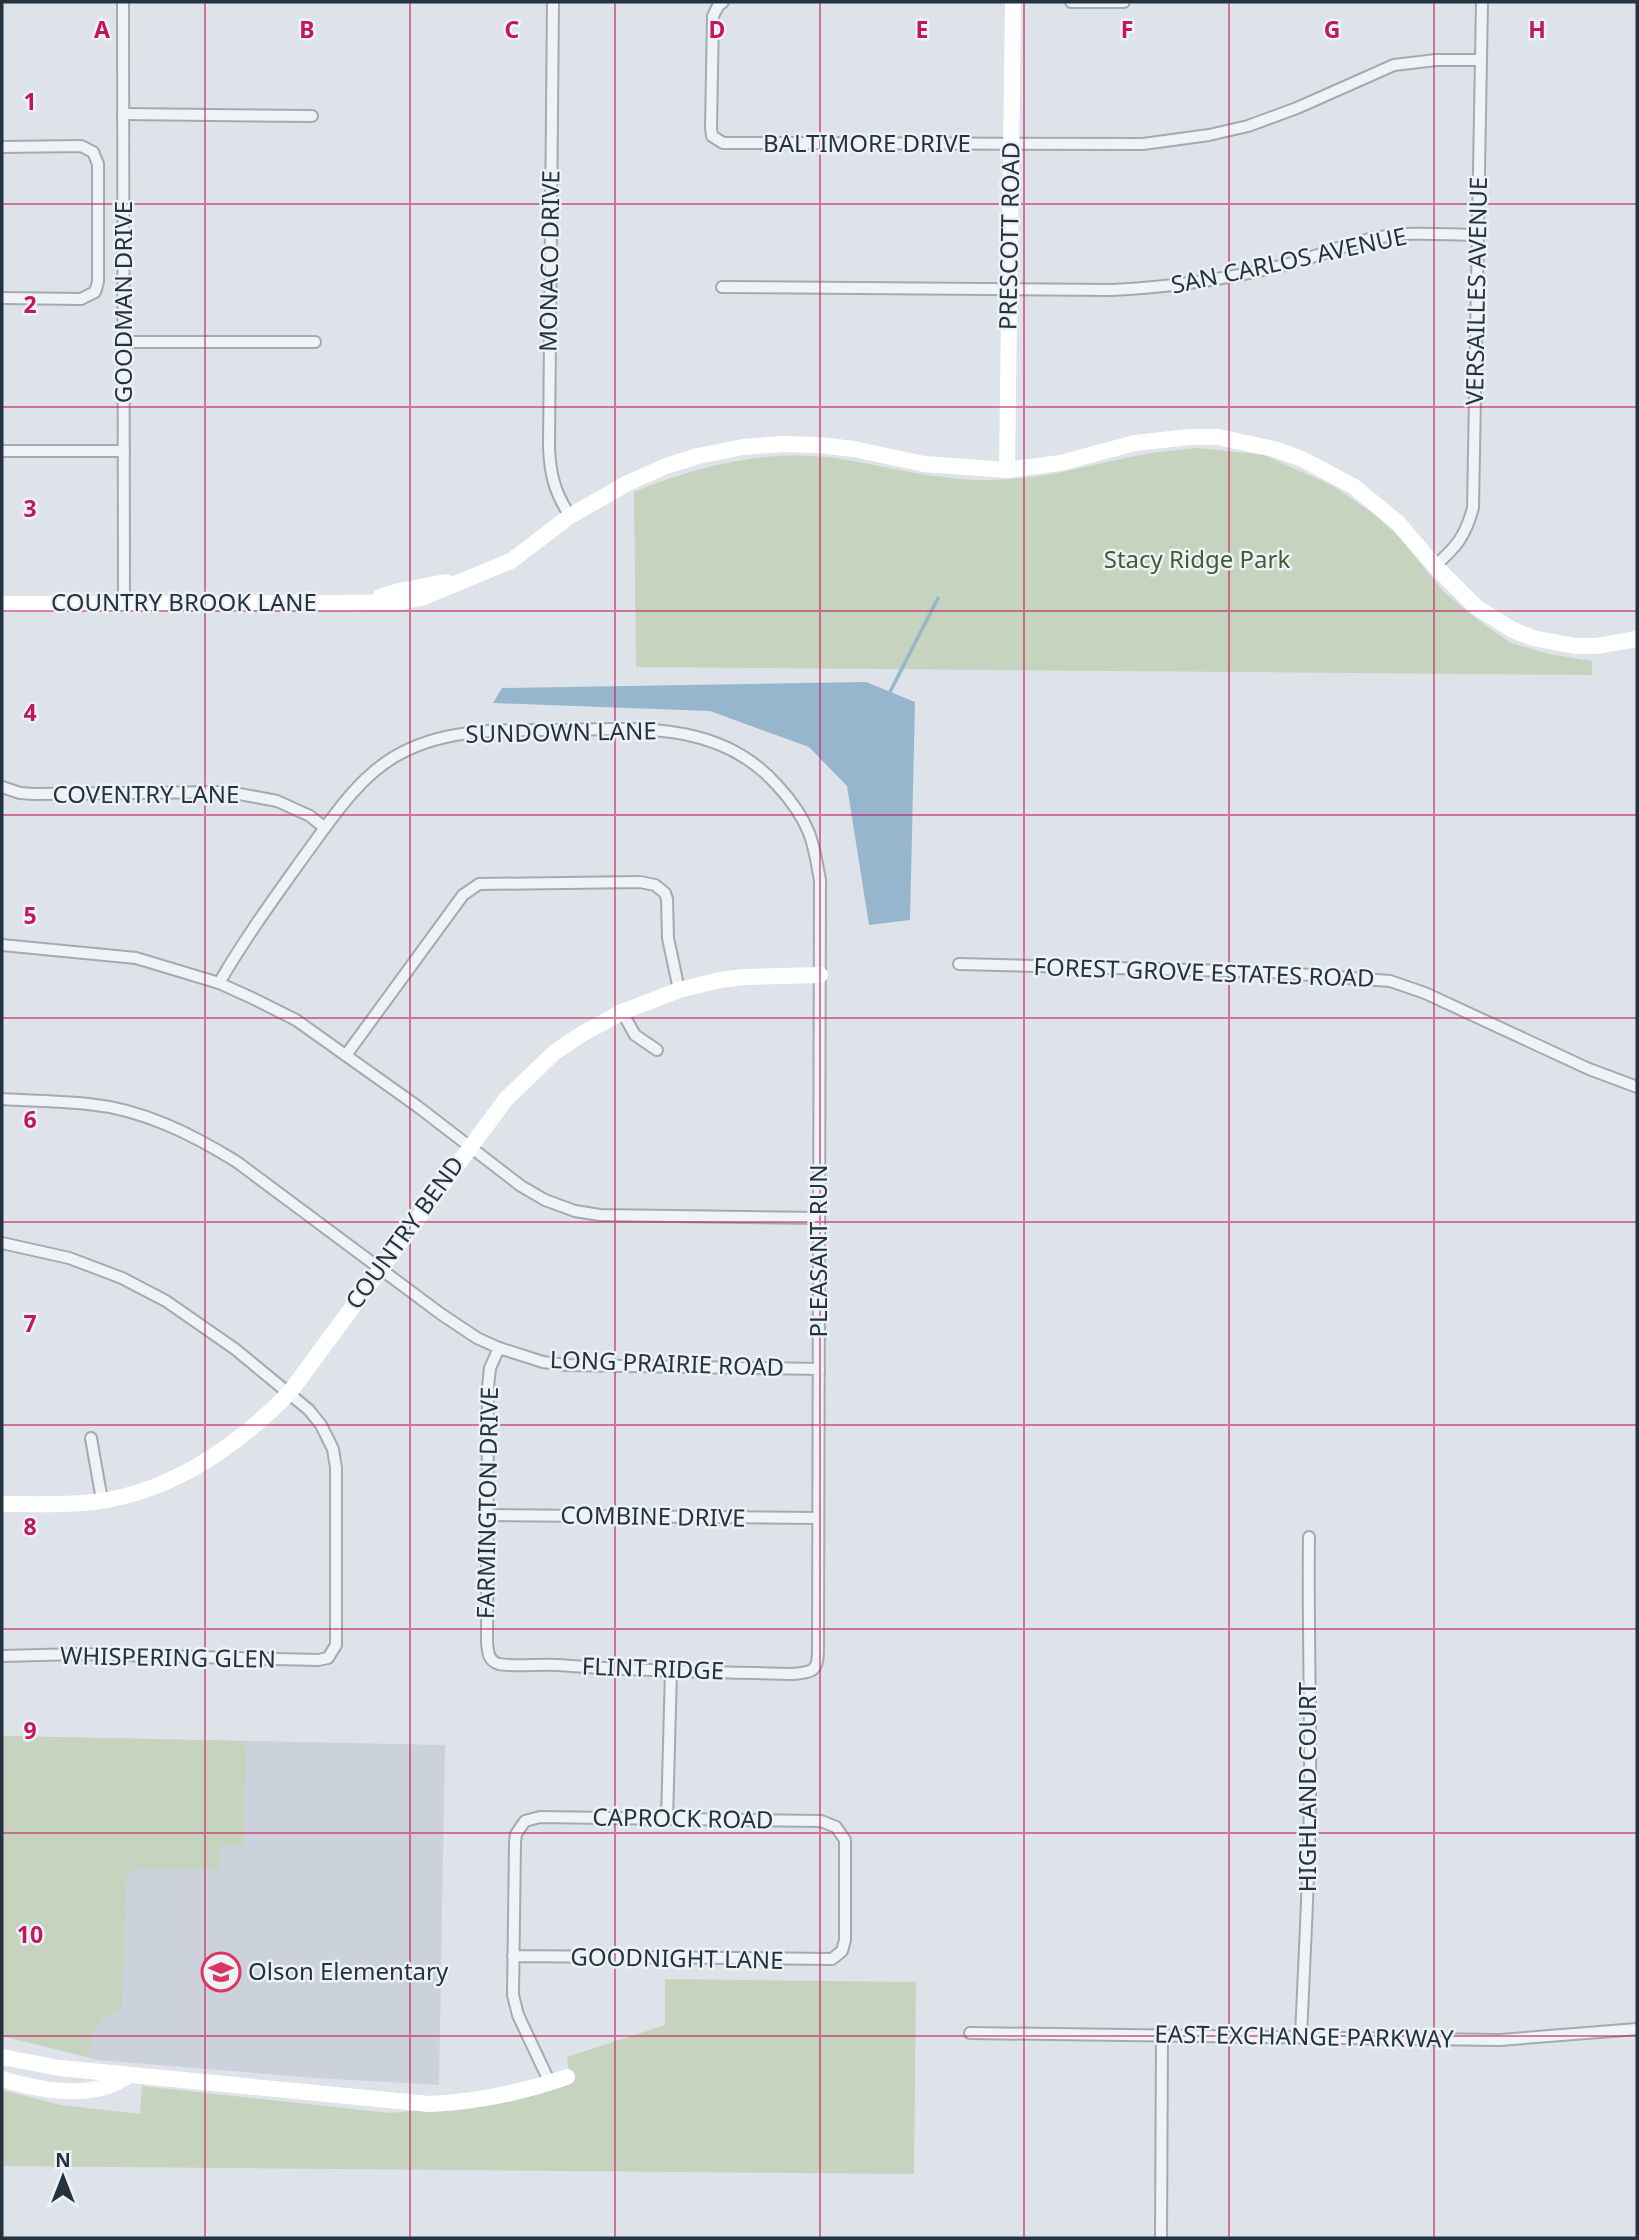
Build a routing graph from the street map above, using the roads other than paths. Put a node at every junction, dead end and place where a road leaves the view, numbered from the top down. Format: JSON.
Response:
{"nodes":[{"id":1,"x":123,"y":2,"type":"edge"},
{"id":2,"x":553,"y":2,"type":"edge"},
{"id":3,"x":1013,"y":2,"type":"edge"},
{"id":4,"x":1071,"y":2,"type":"edge"},
{"id":5,"x":1124,"y":2,"type":"edge"},
{"id":6,"x":1482,"y":2,"type":"edge"},
{"id":7,"x":721,"y":3,"type":"edge"},
{"id":8,"x":1481,"y":60,"type":"junction"},
{"id":9,"x":123,"y":114,"type":"junction"},
{"id":10,"x":312,"y":116,"type":"dead end"},
{"id":11,"x":1011,"y":144,"type":"junction"},
{"id":12,"x":2,"y":147,"type":"edge"},
{"id":13,"x":1478,"y":235,"type":"junction"},
{"id":14,"x":722,"y":287,"type":"dead end"},
{"id":15,"x":1010,"y":289,"type":"junction"},
{"id":16,"x":2,"y":298,"type":"edge"},
{"id":17,"x":124,"y":342,"type":"junction"},
{"id":18,"x":315,"y":342,"type":"dead end"},
{"id":19,"x":2,"y":451,"type":"edge"},
{"id":20,"x":124,"y":451,"type":"junction"},
{"id":21,"x":1007,"y":470,"type":"junction"},
{"id":22,"x":570,"y":516,"type":"junction"},
{"id":23,"x":1435,"y":566,"type":"junction"},
{"id":24,"x":124,"y":603,"type":"junction"},
{"id":25,"x":2,"y":604,"type":"edge"},
{"id":26,"x":1637,"y":639,"type":"edge"},
{"id":27,"x":2,"y":787,"type":"edge"},
{"id":28,"x":325,"y":828,"type":"junction"},
{"id":29,"x":810,"y":834,"type":"joint"},
{"id":30,"x":2,"y":945,"type":"edge"},
{"id":31,"x":959,"y":964,"type":"dead end"},
{"id":32,"x":820,"y":975,"type":"junction"},
{"id":33,"x":219,"y":983,"type":"junction"},
{"id":34,"x":679,"y":990,"type":"junction"},
{"id":35,"x":622,"y":1012,"type":"junction"},
{"id":36,"x":657,"y":1050,"type":"dead end"},
{"id":37,"x":346,"y":1055,"type":"junction"},
{"id":38,"x":1637,"y":1087,"type":"edge"},
{"id":39,"x":2,"y":1099,"type":"edge"},
{"id":40,"x":469,"y":1147,"type":"junction"},
{"id":41,"x":819,"y":1218,"type":"junction"},
{"id":42,"x":2,"y":1243,"type":"edge"},
{"id":43,"x":380,"y":1269,"type":"junction"},
{"id":44,"x":499,"y":1348,"type":"junction"},
{"id":45,"x":819,"y":1369,"type":"junction"},
{"id":46,"x":290,"y":1392,"type":"junction"},
{"id":47,"x":91,"y":1438,"type":"dead end"},
{"id":48,"x":102,"y":1500,"type":"junction"},
{"id":49,"x":2,"y":1504,"type":"edge"},
{"id":50,"x":488,"y":1515,"type":"junction"},
{"id":51,"x":818,"y":1518,"type":"junction"},
{"id":52,"x":1310,"y":1537,"type":"dead end"},
{"id":53,"x":2,"y":1656,"type":"edge"},
{"id":54,"x":491,"y":1659,"type":"joint"},
{"id":55,"x":815,"y":1668,"type":"joint"},
{"id":56,"x":671,"y":1671,"type":"junction"},
{"id":57,"x":667,"y":1819,"type":"junction"},
{"id":58,"x":839,"y":1954,"type":"joint"},
{"id":59,"x":513,"y":1956,"type":"junction"},
{"id":60,"x":1637,"y":2029,"type":"edge"},
{"id":61,"x":970,"y":2033,"type":"dead end"},
{"id":62,"x":1162,"y":2035,"type":"junction"},
{"id":63,"x":1301,"y":2037,"type":"junction"},
{"id":64,"x":2,"y":2056,"type":"edge"},
{"id":65,"x":130,"y":2075,"type":"junction"},
{"id":66,"x":567,"y":2077,"type":"dead end"},
{"id":67,"x":2,"y":2079,"type":"edge"},
{"id":68,"x":550,"y":2083,"type":"junction"},
{"id":69,"x":1161,"y":2238,"type":"edge"}],
"edges":[{"from":1,"to":9,"type":"street","name":"GOODMAN DRIVE"},
{"from":2,"to":22,"type":"street","name":"MONACO DRIVE"},
{"from":3,"to":11,"type":"street","name":"PRESCOTT ROAD"},
{"from":4,"to":5,"type":"street"},
{"from":6,"to":8,"type":"street","name":"VERSAILLES AVENUE"},
{"from":7,"to":11,"type":"street","name":"BALTIMORE DRIVE"},
{"from":8,"to":11,"type":"street","name":"BALTIMORE DRIVE"},
{"from":8,"to":13,"type":"street","name":"VERSAILLES AVENUE"},
{"from":9,"to":10,"type":"street"},
{"from":9,"to":17,"type":"street","name":"GOODMAN DRIVE"},
{"from":11,"to":15,"type":"street","name":"PRESCOTT ROAD"},
{"from":12,"to":16,"type":"street"},
{"from":13,"to":15,"type":"street","name":"SAN CARLOS AVENUE"},
{"from":13,"to":23,"type":"street","name":"VERSAILLES AVENUE"},
{"from":14,"to":15,"type":"street","name":"SAN CARLOS AVENUE"},
{"from":15,"to":21,"type":"street","name":"PRESCOTT ROAD"},
{"from":17,"to":18,"type":"street"},
{"from":17,"to":20,"type":"street","name":"GOODMAN DRIVE"},
{"from":19,"to":20,"type":"street"},
{"from":20,"to":24,"type":"street","name":"GOODMAN DRIVE"},
{"from":21,"to":22,"type":"street","name":"COUNTRY BROOK LANE"},
{"from":21,"to":23,"type":"street","name":"COUNTRY BROOK LANE"},
{"from":22,"to":24,"type":"street","name":"COUNTRY BROOK LANE"},
{"from":23,"to":26,"type":"street","name":"COUNTRY BROOK LANE"},
{"from":24,"to":25,"type":"street","name":"COUNTRY BROOK LANE"},
{"from":27,"to":28,"type":"street","name":"COVENTRY LANE"},
{"from":28,"to":29,"type":"street","name":"SUNDOWN LANE"},
{"from":28,"to":33,"type":"street","name":"SUNDOWN LANE"},
{"from":29,"to":32,"type":"street","name":"PLEASANT RUN"},
{"from":30,"to":33,"type":"street"},
{"from":31,"to":38,"type":"street","name":"FOREST GROVE ESTATES ROAD"},
{"from":32,"to":34,"type":"street","name":"COUNTRY BEND"},
{"from":32,"to":41,"type":"street","name":"PLEASANT RUN"},
{"from":33,"to":37,"type":"street"},
{"from":34,"to":35,"type":"street","name":"COUNTRY BEND"},
{"from":34,"to":37,"type":"street"},
{"from":35,"to":36,"type":"street"},
{"from":35,"to":40,"type":"street","name":"COUNTRY BEND"},
{"from":37,"to":40,"type":"street"},
{"from":39,"to":43,"type":"street","name":"LONG PRAIRIE ROAD"},
{"from":40,"to":41,"type":"street"},
{"from":40,"to":43,"type":"street","name":"COUNTRY BEND"},
{"from":41,"to":45,"type":"street","name":"PLEASANT RUN"},
{"from":42,"to":46,"type":"street"},
{"from":43,"to":44,"type":"street","name":"LONG PRAIRIE ROAD"},
{"from":43,"to":46,"type":"street","name":"COUNTRY BEND"},
{"from":44,"to":45,"type":"street","name":"LONG PRAIRIE ROAD"},
{"from":44,"to":50,"type":"street","name":"FARMINGTON DRIVE"},
{"from":45,"to":51,"type":"street","name":"PLEASANT RUN"},
{"from":46,"to":48,"type":"street","name":"COUNTRY BEND"},
{"from":46,"to":53,"type":"street","name":"WHISPERING GLEN"},
{"from":47,"to":48,"type":"street"},
{"from":48,"to":49,"type":"street","name":"COUNTRY BEND"},
{"from":50,"to":51,"type":"street","name":"COMBINE DRIVE"},
{"from":50,"to":54,"type":"street","name":"FARMINGTON DRIVE"},
{"from":51,"to":55,"type":"street","name":"PLEASANT RUN"},
{"from":52,"to":63,"type":"street","name":"HIGHLAND COURT"},
{"from":54,"to":56,"type":"street","name":"FLINT RIDGE"},
{"from":55,"to":56,"type":"street","name":"FLINT RIDGE"},
{"from":56,"to":57,"type":"street"},
{"from":57,"to":58,"type":"street","name":"CAPROCK ROAD"},
{"from":57,"to":59,"type":"street","name":"CAPROCK ROAD"},
{"from":58,"to":59,"type":"street","name":"GOODNIGHT LANE"},
{"from":59,"to":68,"type":"street"},
{"from":60,"to":63,"type":"street","name":"EAST EXCHANGE PARKWAY"},
{"from":61,"to":62,"type":"street","name":"EAST EXCHANGE PARKWAY"},
{"from":62,"to":63,"type":"street","name":"EAST EXCHANGE PARKWAY"},
{"from":62,"to":69,"type":"street"},
{"from":64,"to":65,"type":"street"},
{"from":65,"to":67,"type":"street"},
{"from":65,"to":68,"type":"street"},
{"from":66,"to":68,"type":"street"}]}
